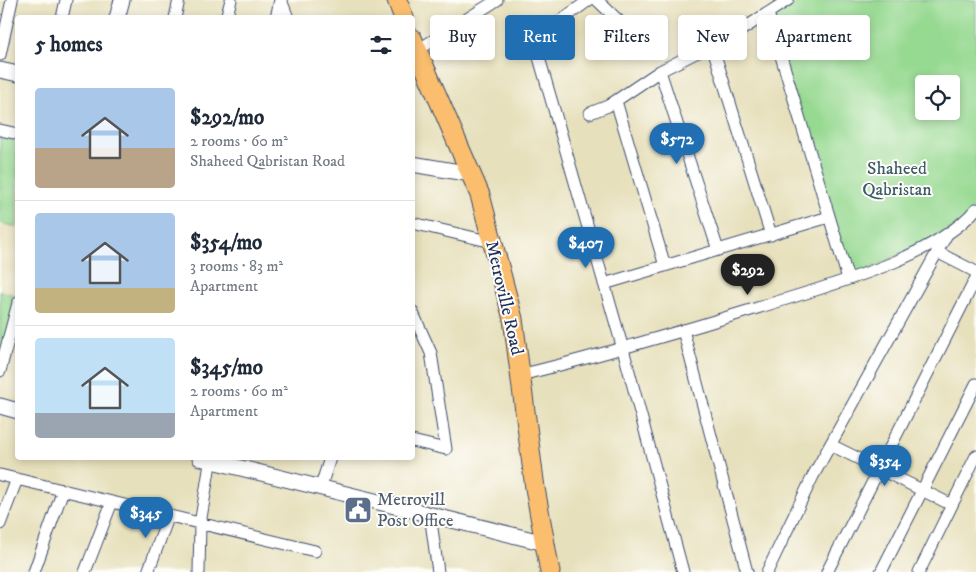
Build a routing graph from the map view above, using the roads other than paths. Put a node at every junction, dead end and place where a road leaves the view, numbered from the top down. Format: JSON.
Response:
{"nodes":[{"id":1,"x":12,"y":0,"type":"edge"},
{"id":2,"x":66,"y":0,"type":"edge"},
{"id":3,"x":122,"y":0,"type":"edge"},
{"id":4,"x":179,"y":0,"type":"edge"},
{"id":5,"x":231,"y":0,"type":"edge"},
{"id":6,"x":280,"y":0,"type":"edge"},
{"id":7,"x":397,"y":0,"type":"edge"},
{"id":8,"x":497,"y":0,"type":"edge"},
{"id":9,"x":589,"y":0,"type":"edge"},
{"id":10,"x":597,"y":0,"type":"edge"},
{"id":11,"x":788,"y":0,"type":"edge"},
{"id":12,"x":768,"y":13,"type":"junction"},
{"id":13,"x":63,"y":15,"type":"edge"},
{"id":14,"x":119,"y":15,"type":"edge"},
{"id":15,"x":176,"y":15,"type":"edge"},
{"id":16,"x":227,"y":15,"type":"edge"},
{"id":17,"x":277,"y":15,"type":"edge"},
{"id":18,"x":287,"y":15,"type":"edge"},
{"id":19,"x":403,"y":15,"type":"edge"},
{"id":20,"x":613,"y":15,"type":"edge"},
{"id":21,"x":747,"y":25,"type":"edge"},
{"id":22,"x":415,"y":44,"type":"edge"},
{"id":23,"x":0,"y":55,"type":"edge"},
{"id":24,"x":682,"y":60,"type":"edge"},
{"id":25,"x":717,"y":60,"type":"edge"},
{"id":26,"x":0,"y":70,"type":"edge"},
{"id":27,"x":660,"y":71,"type":"junction"},
{"id":28,"x":15,"y":73,"type":"edge"},
{"id":29,"x":616,"y":101,"type":"junction"},
{"id":30,"x":590,"y":113,"type":"dead end"},
{"id":31,"x":0,"y":130,"type":"edge"},
{"id":32,"x":15,"y":133,"type":"edge"},
{"id":33,"x":415,"y":165,"type":"edge"},
{"id":34,"x":471,"y":174,"type":"junction"},
{"id":35,"x":976,"y":209,"type":"edge"},
{"id":36,"x":829,"y":217,"type":"junction"},
{"id":37,"x":415,"y":224,"type":"edge"},
{"id":38,"x":770,"y":234,"type":"junction"},
{"id":39,"x":947,"y":234,"type":"junction"},
{"id":40,"x":492,"y":242,"type":"junction"},
{"id":41,"x":718,"y":250,"type":"junction"},
{"id":42,"x":937,"y":252,"type":"junction"},
{"id":43,"x":665,"y":266,"type":"junction"},
{"id":44,"x":976,"y":272,"type":"edge"},
{"id":45,"x":976,"y":278,"type":"edge"},
{"id":46,"x":848,"y":279,"type":"junction"},
{"id":47,"x":604,"y":284,"type":"junction"},
{"id":48,"x":415,"y":318,"type":"edge"},
{"id":49,"x":15,"y":323,"type":"edge"},
{"id":50,"x":684,"y":330,"type":"junction"},
{"id":51,"x":13,"y":336,"type":"edge"},
{"id":52,"x":623,"y":349,"type":"junction"},
{"id":53,"x":0,"y":371,"type":"edge"},
{"id":54,"x":520,"y":375,"type":"junction"},
{"id":55,"x":976,"y":384,"type":"edge"},
{"id":56,"x":0,"y":406,"type":"edge"},
{"id":57,"x":15,"y":410,"type":"edge"},
{"id":58,"x":415,"y":442,"type":"edge"},
{"id":59,"x":831,"y":445,"type":"junction"},
{"id":60,"x":976,"y":456,"type":"edge"},
{"id":61,"x":207,"y":460,"type":"edge"},
{"id":62,"x":215,"y":460,"type":"edge"},
{"id":63,"x":329,"y":460,"type":"edge"},
{"id":64,"x":879,"y":469,"type":"junction"},
{"id":65,"x":0,"y":475,"type":"edge"},
{"id":66,"x":17,"y":479,"type":"junction"},
{"id":67,"x":320,"y":488,"type":"junction"},
{"id":68,"x":63,"y":490,"type":"junction"},
{"id":69,"x":922,"y":491,"type":"junction"},
{"id":70,"x":112,"y":502,"type":"junction"},
{"id":71,"x":952,"y":505,"type":"junction"},
{"id":72,"x":430,"y":514,"type":"junction"},
{"id":73,"x":169,"y":515,"type":"junction"},
{"id":74,"x":0,"y":524,"type":"edge"},
{"id":75,"x":200,"y":524,"type":"junction"},
{"id":76,"x":545,"y":543,"type":"junction"},
{"id":77,"x":315,"y":551,"type":"dead end"},
{"id":78,"x":34,"y":572,"type":"edge"},
{"id":79,"x":85,"y":572,"type":"edge"},
{"id":80,"x":148,"y":572,"type":"edge"},
{"id":81,"x":200,"y":572,"type":"edge"},
{"id":82,"x":438,"y":572,"type":"edge"},
{"id":83,"x":550,"y":572,"type":"edge"},
{"id":84,"x":683,"y":572,"type":"edge"},
{"id":85,"x":747,"y":572,"type":"edge"},
{"id":86,"x":767,"y":572,"type":"edge"},
{"id":87,"x":826,"y":572,"type":"edge"},
{"id":88,"x":881,"y":572,"type":"edge"},
{"id":89,"x":919,"y":572,"type":"edge"}],
"edges":[{"from":1,"to":23,"type":"street"},
{"from":2,"to":13,"type":"street"},
{"from":3,"to":14,"type":"street"},
{"from":4,"to":15,"type":"street"},
{"from":5,"to":16,"type":"street"},
{"from":6,"to":17,"type":"street"},
{"from":6,"to":18,"type":"street"},
{"from":7,"to":19,"type":"main road"},
{"from":8,"to":22,"type":"street"},
{"from":9,"to":47,"type":"street"},
{"from":10,"to":20,"type":"street"},
{"from":11,"to":12,"type":"street"},
{"from":12,"to":21,"type":"street"},
{"from":12,"to":36,"type":"street"},
{"from":22,"to":34,"type":"main road","name":"Metroville Road"},
{"from":24,"to":27,"type":"street"},
{"from":25,"to":38,"type":"street"},
{"from":26,"to":28,"type":"street"},
{"from":27,"to":29,"type":"street"},
{"from":27,"to":41,"type":"street"},
{"from":29,"to":30,"type":"street"},
{"from":29,"to":43,"type":"street"},
{"from":31,"to":32,"type":"street"},
{"from":33,"to":34,"type":"street"},
{"from":34,"to":40,"type":"main road","name":"Metroville Road"},
{"from":35,"to":39,"type":"street"},
{"from":36,"to":38,"type":"street"},
{"from":36,"to":46,"type":"street"},
{"from":37,"to":40,"type":"street"},
{"from":38,"to":41,"type":"street"},
{"from":39,"to":42,"type":"street"},
{"from":39,"to":46,"type":"street"},
{"from":40,"to":54,"type":"main road","name":"Metroville Road"},
{"from":41,"to":43,"type":"street"},
{"from":42,"to":44,"type":"street"},
{"from":42,"to":59,"type":"street"},
{"from":43,"to":47,"type":"street"},
{"from":45,"to":64,"type":"street"},
{"from":46,"to":50,"type":"street"},
{"from":47,"to":52,"type":"street"},
{"from":48,"to":58,"type":"street"},
{"from":49,"to":51,"type":"street"},
{"from":50,"to":52,"type":"street"},
{"from":50,"to":85,"type":"street"},
{"from":51,"to":53,"type":"street"},
{"from":52,"to":54,"type":"street"},
{"from":52,"to":84,"type":"street"},
{"from":54,"to":76,"type":"main road","name":"Metroville Road"},
{"from":55,"to":69,"type":"street"},
{"from":56,"to":57,"type":"street"},
{"from":59,"to":64,"type":"street"},
{"from":59,"to":86,"type":"street"},
{"from":60,"to":71,"type":"street"},
{"from":61,"to":75,"type":"street"},
{"from":62,"to":67,"type":"street"},
{"from":63,"to":67,"type":"street"},
{"from":64,"to":69,"type":"street"},
{"from":64,"to":87,"type":"street"},
{"from":65,"to":66,"type":"street"},
{"from":66,"to":68,"type":"street"},
{"from":66,"to":74,"type":"street"},
{"from":67,"to":72,"type":"street"},
{"from":68,"to":70,"type":"street"},
{"from":68,"to":78,"type":"street"},
{"from":69,"to":71,"type":"street"},
{"from":69,"to":88,"type":"street"},
{"from":70,"to":73,"type":"street"},
{"from":70,"to":79,"type":"street"},
{"from":71,"to":89,"type":"street"},
{"from":72,"to":76,"type":"street"},
{"from":72,"to":82,"type":"street"},
{"from":73,"to":75,"type":"street"},
{"from":73,"to":80,"type":"street"},
{"from":75,"to":77,"type":"street"},
{"from":75,"to":81,"type":"street"},
{"from":76,"to":83,"type":"main road","name":"Metroville Road"}]}
